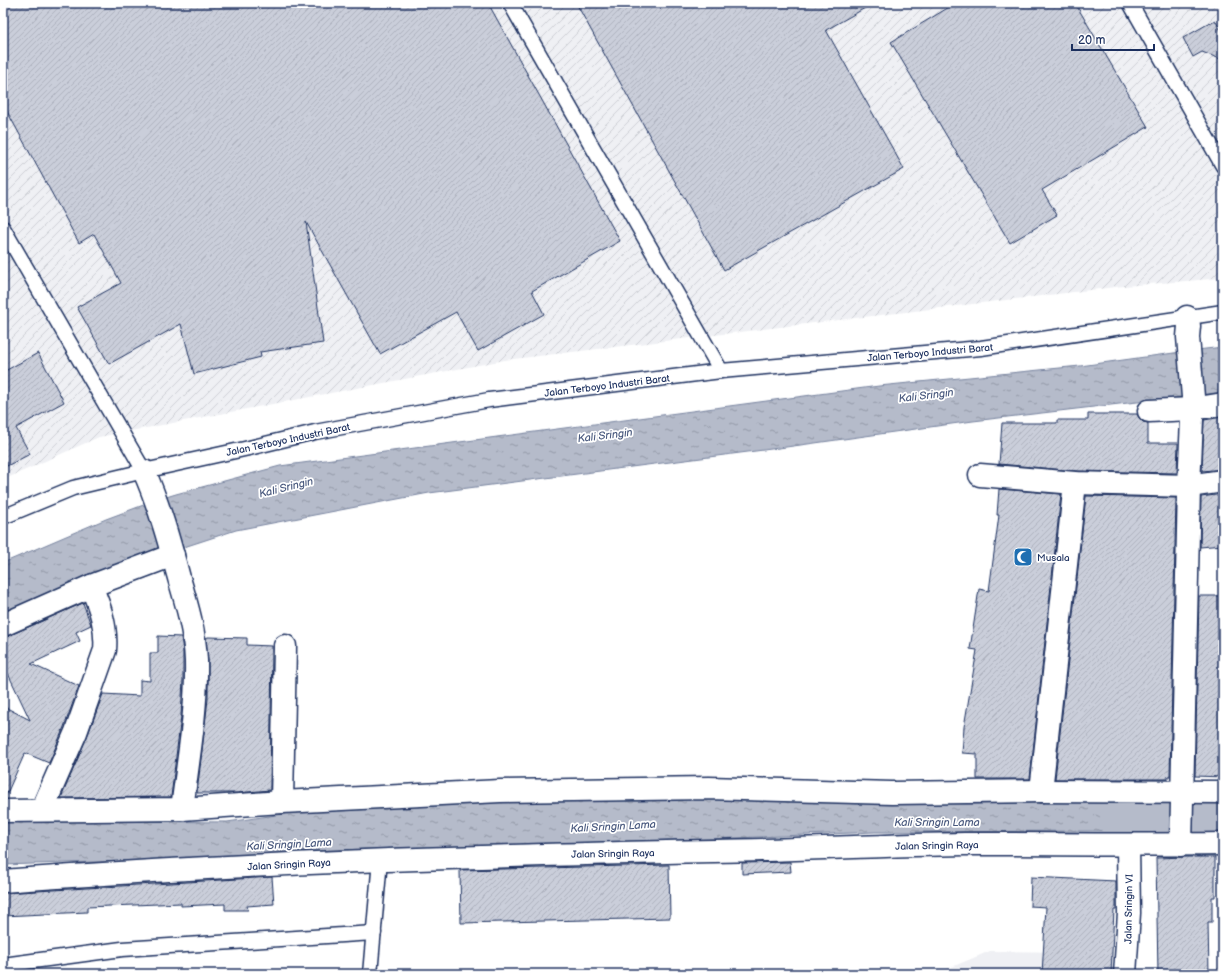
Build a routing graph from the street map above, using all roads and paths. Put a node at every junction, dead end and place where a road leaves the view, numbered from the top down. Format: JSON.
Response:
{"nodes":[{"id":1,"x":510,"y":3,"type":"edge"},
{"id":2,"x":1130,"y":3,"type":"edge"},
{"id":3,"x":1223,"y":166,"type":"edge"},
{"id":4,"x":3,"y":228,"type":"edge"},
{"id":5,"x":1223,"y":312,"type":"edge"},
{"id":6,"x":1188,"y":327,"type":"junction"},
{"id":7,"x":721,"y":371,"type":"junction"},
{"id":8,"x":1192,"y":403,"type":"junction"},
{"id":9,"x":1223,"y":404,"type":"edge"},
{"id":10,"x":1149,"y":411,"type":"dead end"},
{"id":11,"x":980,"y":475,"type":"dead end"},
{"id":12,"x":148,"y":480,"type":"junction"},
{"id":13,"x":1223,"y":482,"type":"edge"},
{"id":14,"x":1075,"y":483,"type":"junction"},
{"id":15,"x":1189,"y":486,"type":"junction"},
{"id":16,"x":3,"y":517,"type":"edge"},
{"id":17,"x":172,"y":552,"type":"junction"},
{"id":18,"x":91,"y":586,"type":"junction"},
{"id":19,"x":3,"y":625,"type":"edge"},
{"id":20,"x":285,"y":646,"type":"dead end"},
{"id":21,"x":1041,"y":791,"type":"junction"},
{"id":22,"x":1223,"y":792,"type":"edge"},
{"id":23,"x":1182,"y":798,"type":"junction"},
{"id":24,"x":282,"y":802,"type":"junction"},
{"id":25,"x":182,"y":809,"type":"junction"},
{"id":26,"x":42,"y":810,"type":"junction"},
{"id":27,"x":3,"y":811,"type":"edge"},
{"id":28,"x":1182,"y":842,"type":"junction"},
{"id":29,"x":1223,"y":844,"type":"edge"},
{"id":30,"x":1128,"y":845,"type":"junction"},
{"id":31,"x":380,"y":860,"type":"junction"},
{"id":32,"x":3,"y":881,"type":"edge"},
{"id":33,"x":374,"y":933,"type":"junction"},
{"id":34,"x":3,"y":965,"type":"edge"},
{"id":35,"x":370,"y":974,"type":"edge"},
{"id":36,"x":1125,"y":974,"type":"edge"}],
"edges":[{"from":1,"to":7,"type":"lane"},
{"from":2,"to":3,"type":"lane"},
{"from":4,"to":12,"type":"lane"},
{"from":5,"to":6,"type":"lane","name":"Jalan Terboyo Industri Barat"},
{"from":6,"to":7,"type":"lane","name":"Jalan Terboyo Industri Barat"},
{"from":6,"to":8,"type":"street"},
{"from":7,"to":12,"type":"lane","name":"Jalan Terboyo Industri Barat"},
{"from":8,"to":9,"type":"street"},
{"from":8,"to":10,"type":"street"},
{"from":8,"to":15,"type":"street"},
{"from":11,"to":14,"type":"street"},
{"from":12,"to":16,"type":"lane","name":"Jalan Terboyo Industri Barat"},
{"from":12,"to":17,"type":"street"},
{"from":13,"to":15,"type":"street"},
{"from":14,"to":15,"type":"street"},
{"from":14,"to":21,"type":"street"},
{"from":15,"to":23,"type":"street"},
{"from":17,"to":18,"type":"street"},
{"from":17,"to":25,"type":"street"},
{"from":18,"to":19,"type":"street"},
{"from":18,"to":26,"type":"street"},
{"from":20,"to":24,"type":"street"},
{"from":21,"to":23,"type":"street"},
{"from":21,"to":24,"type":"street"},
{"from":22,"to":23,"type":"street"},
{"from":23,"to":28,"type":"street"},
{"from":24,"to":25,"type":"street"},
{"from":25,"to":26,"type":"street"},
{"from":26,"to":27,"type":"street"},
{"from":28,"to":29,"type":"street","name":"Jalan Sringin Raya"},
{"from":28,"to":30,"type":"street","name":"Jalan Sringin Raya"},
{"from":30,"to":31,"type":"street","name":"Jalan Sringin Raya"},
{"from":30,"to":36,"type":"street","name":"Jalan Sringin VI"},
{"from":31,"to":32,"type":"street","name":"Jalan Sringin Raya"},
{"from":31,"to":33,"type":"lane"},
{"from":33,"to":34,"type":"lane"},
{"from":33,"to":35,"type":"lane"}]}
